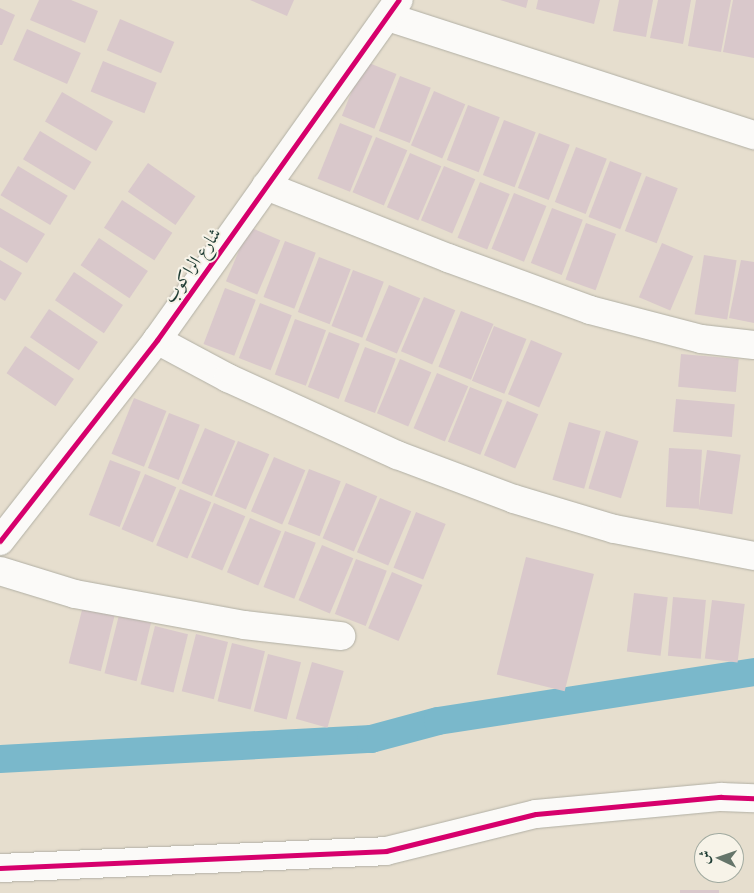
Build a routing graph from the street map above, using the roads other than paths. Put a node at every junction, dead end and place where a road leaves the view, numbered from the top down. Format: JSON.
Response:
{"nodes":[{"id":1,"x":394,"y":9,"type":"edge"},
{"id":2,"x":754,"y":135,"type":"edge"},
{"id":3,"x":266,"y":186,"type":"junction"},
{"id":4,"x":157,"y":340,"type":"junction"},
{"id":5,"x":754,"y":345,"type":"edge"},
{"id":6,"x":0,"y":540,"type":"edge"},
{"id":7,"x":754,"y":556,"type":"edge"},
{"id":8,"x":0,"y":571,"type":"edge"},
{"id":9,"x":341,"y":636,"type":"dead end"},
{"id":10,"x":754,"y":798,"type":"edge"},
{"id":11,"x":0,"y":868,"type":"edge"}],
"edges":[{"from":1,"to":2,"type":"street"},
{"from":1,"to":3,"type":"street","name":"شارع الراكوب"},
{"from":3,"to":4,"type":"street","name":"شارع الراكوب"},
{"from":3,"to":5,"type":"street"},
{"from":4,"to":6,"type":"street","name":"شارع الراكوب"},
{"from":4,"to":7,"type":"street"},
{"from":8,"to":9,"type":"street"},
{"from":10,"to":11,"type":"street"}]}
